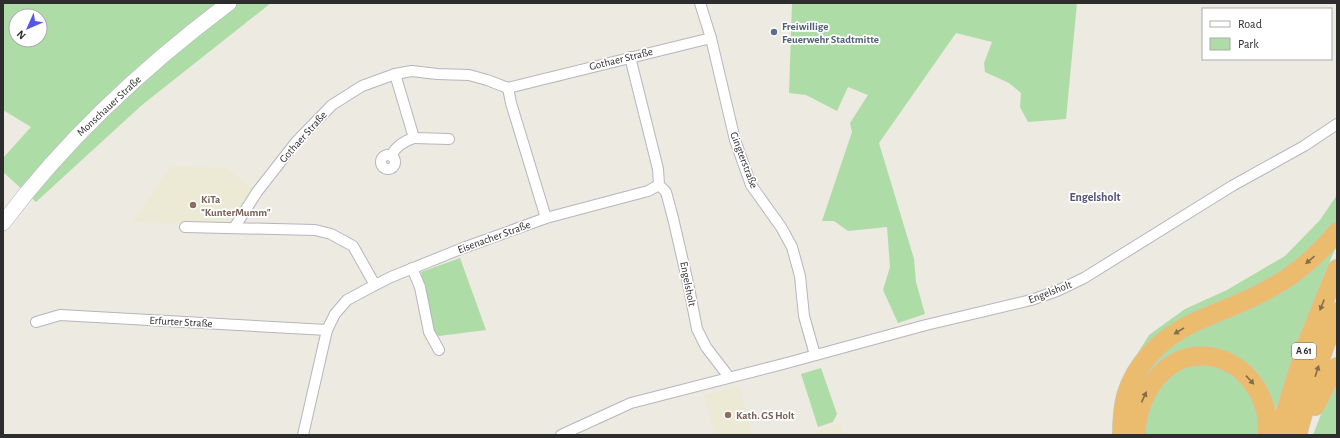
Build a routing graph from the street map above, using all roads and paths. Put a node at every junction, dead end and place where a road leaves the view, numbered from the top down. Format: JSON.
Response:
{"nodes":[{"id":1,"x":229,"y":3,"type":"edge"},
{"id":2,"x":700,"y":3,"type":"edge"},
{"id":3,"x":711,"y":38,"type":"junction"},
{"id":4,"x":630,"y":57,"type":"junction"},
{"id":5,"x":395,"y":74,"type":"junction"},
{"id":6,"x":508,"y":88,"type":"junction"},
{"id":7,"x":1337,"y":124,"type":"edge"},
{"id":8,"x":414,"y":138,"type":"junction"},
{"id":9,"x":449,"y":139,"type":"dead end"},
{"id":10,"x":391,"y":156,"type":"dead end"},
{"id":11,"x":659,"y":185,"type":"junction"},
{"id":12,"x":546,"y":218,"type":"junction"},
{"id":13,"x":3,"y":223,"type":"edge"},
{"id":14,"x":185,"y":227,"type":"dead end"},
{"id":15,"x":234,"y":228,"type":"junction"},
{"id":16,"x":1337,"y":232,"type":"edge"},
{"id":17,"x":412,"y":268,"type":"junction"},
{"id":18,"x":1337,"y":269,"type":"edge"},
{"id":19,"x":375,"y":285,"type":"junction"},
{"id":20,"x":1337,"y":312,"type":"edge"},
{"id":21,"x":36,"y":322,"type":"dead end"},
{"id":22,"x":327,"y":330,"type":"junction"},
{"id":23,"x":439,"y":350,"type":"dead end"},
{"id":24,"x":815,"y":355,"type":"junction"},
{"id":25,"x":1337,"y":367,"type":"edge"},
{"id":26,"x":729,"y":377,"type":"junction"},
{"id":27,"x":302,"y":435,"type":"edge"},
{"id":28,"x":562,"y":435,"type":"edge"},
{"id":29,"x":1122,"y":435,"type":"edge"},
{"id":30,"x":1136,"y":435,"type":"edge"},
{"id":31,"x":1267,"y":435,"type":"edge"},
{"id":32,"x":1278,"y":435,"type":"edge"},
{"id":33,"x":1298,"y":435,"type":"edge"},
{"id":34,"x":1304,"y":435,"type":"edge"}],
"edges":[{"from":1,"to":13,"type":"main road","name":"Monschauer Straße"},
{"from":2,"to":3,"type":"street","name":"Gingterstraße"},
{"from":3,"to":4,"type":"street","name":"Gothaer Straße"},
{"from":3,"to":24,"type":"street","name":"Gingterstraße"},
{"from":4,"to":6,"type":"street","name":"Gothaer Straße"},
{"from":4,"to":11,"type":"street"},
{"from":5,"to":6,"type":"street","name":"Gothaer Straße"},
{"from":5,"to":8,"type":"street"},
{"from":5,"to":15,"type":"street","name":"Gothaer Straße"},
{"from":6,"to":12,"type":"street"},
{"from":7,"to":24,"type":"street","name":"Engelsholt"},
{"from":8,"to":9,"type":"street"},
{"from":8,"to":10,"type":"street"},
{"from":11,"to":12,"type":"street","name":"Eisenacher Straße"},
{"from":11,"to":26,"type":"street","name":"Engelsholt"},
{"from":12,"to":17,"type":"street","name":"Eisenacher Straße"},
{"from":14,"to":15,"type":"street"},
{"from":15,"to":19,"type":"street"},
{"from":16,"to":29,"type":"highway","one_way":true},
{"from":17,"to":19,"type":"street","name":"Eisenacher Straße"},
{"from":17,"to":23,"type":"street"},
{"from":18,"to":32,"type":"highway","number":"A 61","one_way":true},
{"from":19,"to":22,"type":"street","name":"Eisenacher Straße"},
{"from":33,"to":20,"type":"highway","number":"A 61","one_way":true},
{"from":21,"to":22,"type":"street","name":"Erfurter Straße"},
{"from":22,"to":27,"type":"street","name":"Eisenacher Straße"},
{"from":24,"to":26,"type":"street","name":"Engelsholt"},
{"from":25,"to":34,"type":"highway"},
{"from":26,"to":28,"type":"street","name":"Engelsholt"},
{"from":30,"to":31,"type":"highway","one_way":true}]}
